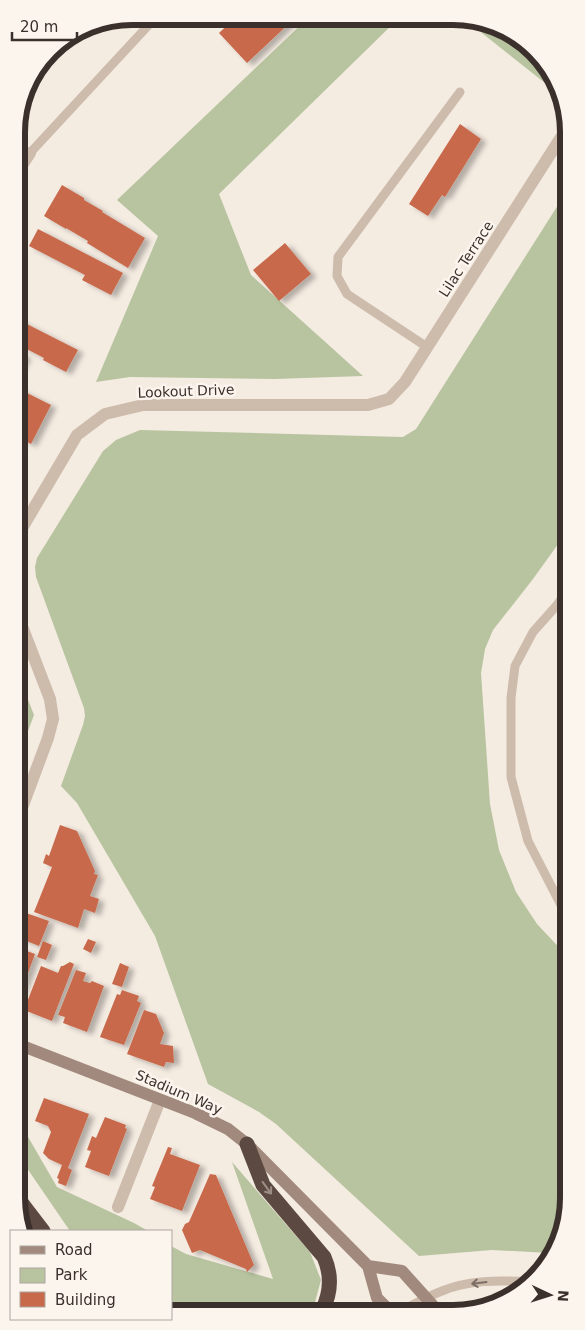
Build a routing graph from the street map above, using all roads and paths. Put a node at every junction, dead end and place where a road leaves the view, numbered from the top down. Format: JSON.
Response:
{"nodes":[{"id":1,"x":149,"y":25,"type":"edge"},
{"id":2,"x":460,"y":92,"type":"dead end"},
{"id":3,"x":560,"y":139,"type":"edge"},
{"id":4,"x":30,"y":153,"type":"joint"},
{"id":5,"x":25,"y":161,"type":"edge"},
{"id":6,"x":428,"y":347,"type":"junction"},
{"id":7,"x":389,"y":399,"type":"joint"},
{"id":8,"x":25,"y":523,"type":"edge"},
{"id":9,"x":560,"y":601,"type":"edge"},
{"id":10,"x":25,"y":634,"type":"edge"},
{"id":11,"x":25,"y":800,"type":"edge"},
{"id":12,"x":560,"y":903,"type":"edge"},
{"id":13,"x":25,"y":1047,"type":"edge"},
{"id":14,"x":160,"y":1100,"type":"junction"},
{"id":15,"x":247,"y":1144,"type":"junction"},
{"id":16,"x":118,"y":1207,"type":"dead end"},
{"id":17,"x":26,"y":1208,"type":"edge"},
{"id":18,"x":42,"y":1230,"type":"edge"},
{"id":19,"x":368,"y":1266,"type":"junction"},
{"id":20,"x":520,"y":1281,"type":"edge"},
{"id":21,"x":427,"y":1299,"type":"junction"},
{"id":22,"x":324,"y":1305,"type":"edge"},
{"id":23,"x":384,"y":1305,"type":"edge"},
{"id":24,"x":413,"y":1305,"type":"edge"},
{"id":25,"x":432,"y":1305,"type":"edge"}],
"edges":[{"from":1,"to":4,"type":"lane"},
{"from":2,"to":6,"type":"lane"},
{"from":3,"to":6,"type":"street","name":"Lilac Terrace"},
{"from":4,"to":5,"type":"street"},
{"from":6,"to":7,"type":"street","name":"Lilac Terrace"},
{"from":7,"to":8,"type":"street","name":"Lookout Drive"},
{"from":9,"to":12,"type":"lane"},
{"from":10,"to":11,"type":"street"},
{"from":13,"to":14,"type":"street","name":"Stadium Way"},
{"from":14,"to":15,"type":"street","name":"Stadium Way"},
{"from":14,"to":16,"type":"street"},
{"from":15,"to":19,"type":"street","name":"Stadium Way"},
{"from":15,"to":22,"type":"highway","one_way":true},
{"from":17,"to":18,"type":"highway"},
{"from":19,"to":21,"type":"street"},
{"from":19,"to":23,"type":"street","name":"Stadium Way"},
{"from":20,"to":21,"type":"lane","one_way":true},
{"from":21,"to":24,"type":"lane"},
{"from":21,"to":25,"type":"street"}]}
